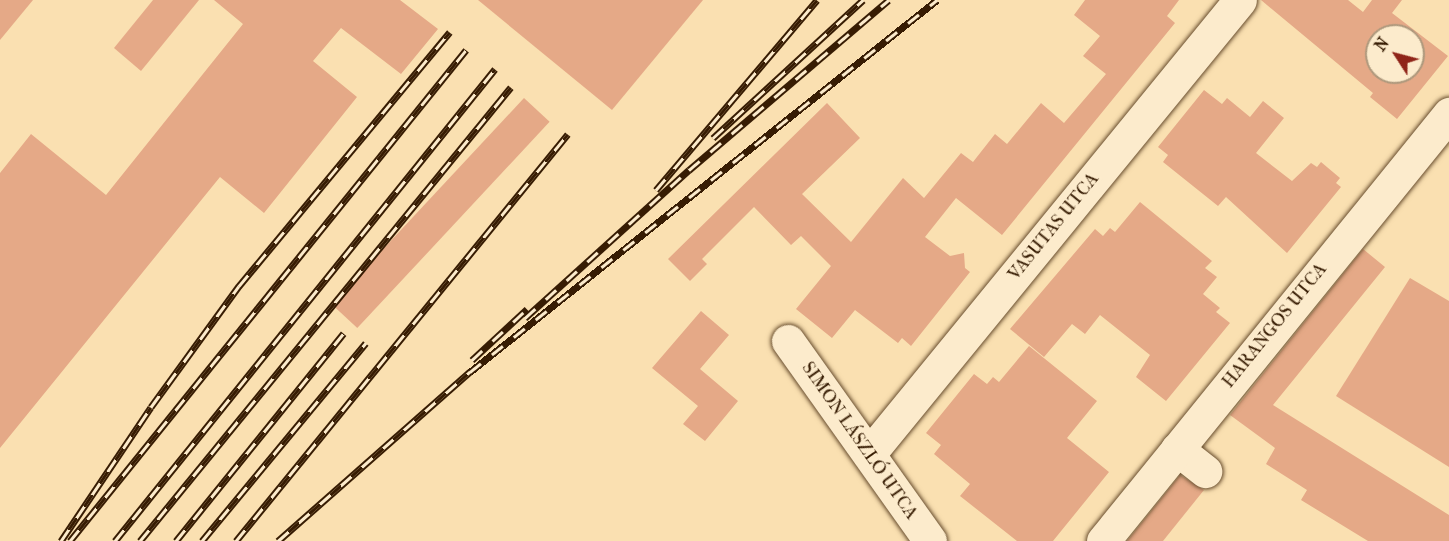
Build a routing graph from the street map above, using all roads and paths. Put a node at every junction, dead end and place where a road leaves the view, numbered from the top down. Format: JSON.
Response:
{"nodes":[{"id":1,"x":1240,"y":0,"type":"edge"},
{"id":2,"x":1449,"y":114,"type":"edge"},
{"id":3,"x":788,"y":341,"type":"dead end"},
{"id":4,"x":1177,"y":449,"type":"junction"},
{"id":5,"x":869,"y":454,"type":"junction"},
{"id":6,"x":1205,"y":471,"type":"dead end"},
{"id":7,"x":930,"y":541,"type":"edge"},
{"id":8,"x":1103,"y":541,"type":"edge"}],
"edges":[{"from":1,"to":5,"type":"street","name":"VASUTAS UTCA"},
{"from":2,"to":4,"type":"street","name":"HARANGOS UTCA"},
{"from":3,"to":5,"type":"street","name":"SIMON LÁSZLÓ UTCA"},
{"from":4,"to":6,"type":"street"},
{"from":4,"to":8,"type":"street","name":"HARANGOS UTCA"},
{"from":5,"to":7,"type":"street","name":"SIMON LÁSZLÓ UTCA"}]}
